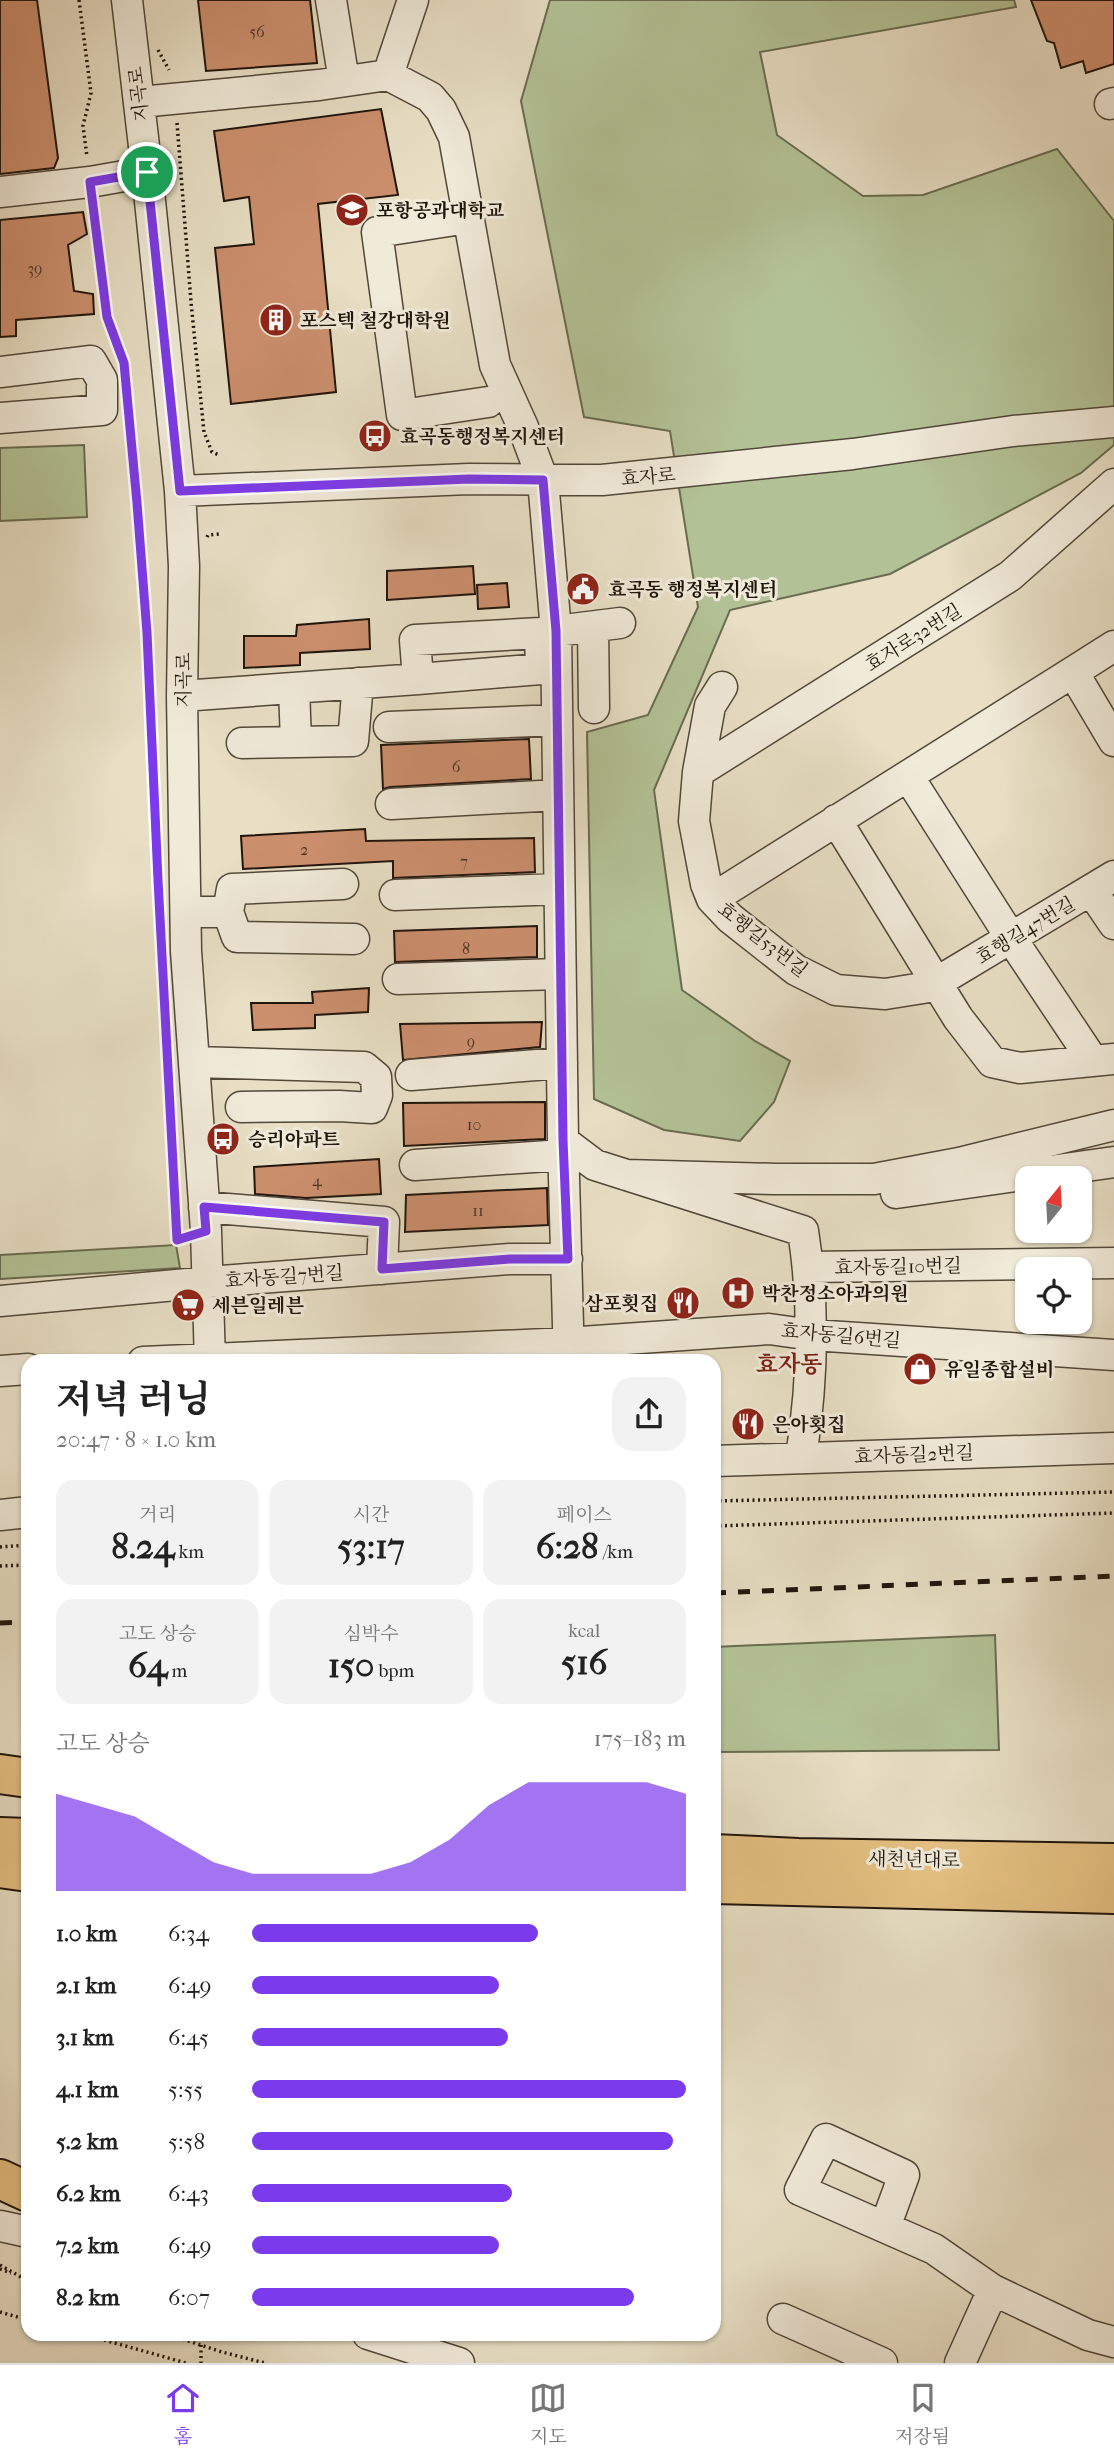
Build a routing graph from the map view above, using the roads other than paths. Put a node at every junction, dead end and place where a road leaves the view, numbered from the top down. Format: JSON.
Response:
{"nodes":[{"id":1,"x":127,"y":0,"type":"edge"},
{"id":2,"x":331,"y":0,"type":"edge"},
{"id":3,"x":413,"y":0,"type":"edge"},
{"id":4,"x":388,"y":75,"type":"junction"},
{"id":5,"x":344,"y":81,"type":"junction"},
{"id":6,"x":140,"y":102,"type":"junction"},
{"id":7,"x":147,"y":172,"type":"junction"},
{"id":8,"x":0,"y":192,"type":"edge"},
{"id":9,"x":468,"y":218,"type":"junction"},
{"id":10,"x":0,"y":372,"type":"edge"},
{"id":11,"x":488,"y":402,"type":"dead end"},
{"id":12,"x":0,"y":418,"type":"edge"},
{"id":13,"x":1114,"y":422,"type":"edge"},
{"id":14,"x":543,"y":480,"type":"junction"},
{"id":15,"x":1114,"y":484,"type":"edge"},
{"id":16,"x":180,"y":491,"type":"junction"},
{"id":17,"x":548,"y":632,"type":"junction"},
{"id":18,"x":1114,"y":646,"type":"edge"},
{"id":19,"x":1073,"y":672,"type":"junction"},
{"id":20,"x":358,"y":683,"type":"junction"},
{"id":21,"x":722,"y":687,"type":"dead end"},
{"id":22,"x":295,"y":688,"type":"junction"},
{"id":23,"x":182,"y":696,"type":"junction"},
{"id":24,"x":594,"y":708,"type":"dead end"},
{"id":25,"x":557,"y":720,"type":"junction"},
{"id":26,"x":389,"y":727,"type":"dead end"},
{"id":27,"x":1114,"y":741,"type":"edge"},
{"id":28,"x":296,"y":742,"type":"junction"},
{"id":29,"x":242,"y":743,"type":"dead end"},
{"id":30,"x":698,"y":772,"type":"junction"},
{"id":31,"x":908,"y":776,"type":"junction"},
{"id":32,"x":558,"y":795,"type":"junction"},
{"id":33,"x":391,"y":804,"type":"dead end"},
{"id":34,"x":836,"y":820,"type":"junction"},
{"id":35,"x":1102,"y":883,"type":"edge"},
{"id":36,"x":343,"y":884,"type":"dead end"},
{"id":37,"x":559,"y":889,"type":"junction"},
{"id":38,"x":395,"y":895,"type":"dead end"},
{"id":39,"x":712,"y":899,"type":"junction"},
{"id":40,"x":172,"y":909,"type":"junction"},
{"id":41,"x":228,"y":912,"type":"junction"},
{"id":42,"x":1114,"y":924,"type":"edge"},
{"id":43,"x":1011,"y":938,"type":"junction"},
{"id":44,"x":354,"y":939,"type":"dead end"},
{"id":45,"x":560,"y":974,"type":"junction"},
{"id":46,"x":398,"y":979,"type":"dead end"},
{"id":47,"x":936,"y":983,"type":"junction"},
{"id":48,"x":180,"y":1057,"type":"junction"},
{"id":49,"x":1104,"y":1060,"type":"edge"},
{"id":50,"x":562,"y":1063,"type":"junction"},
{"id":51,"x":283,"y":1064,"type":"junction"},
{"id":52,"x":411,"y":1075,"type":"dead end"},
{"id":53,"x":283,"y":1106,"type":"junction"},
{"id":54,"x":241,"y":1107,"type":"dead end"},
{"id":55,"x":1114,"y":1125,"type":"edge"},
{"id":56,"x":563,"y":1148,"type":"junction"},
{"id":57,"x":1114,"y":1162,"type":"edge"},
{"id":58,"x":415,"y":1165,"type":"dead end"},
{"id":59,"x":626,"y":1175,"type":"junction"},
{"id":60,"x":866,"y":1179,"type":"junction"},
{"id":61,"x":205,"y":1219,"type":"junction"},
{"id":62,"x":568,"y":1259,"type":"junction"},
{"id":63,"x":1114,"y":1263,"type":"edge"},
{"id":64,"x":809,"y":1267,"type":"junction"},
{"id":65,"x":382,"y":1269,"type":"junction"},
{"id":66,"x":209,"y":1282,"type":"junction"},
{"id":67,"x":0,"y":1301,"type":"edge"},
{"id":68,"x":813,"y":1335,"type":"junction"},
{"id":69,"x":568,"y":1352,"type":"edge"},
{"id":70,"x":210,"y":1354,"type":"edge"},
{"id":71,"x":466,"y":1354,"type":"edge"},
{"id":72,"x":1114,"y":1355,"type":"edge"},
{"id":73,"x":21,"y":1370,"type":"edge"},
{"id":74,"x":0,"y":1371,"type":"edge"},
{"id":75,"x":1114,"y":1448,"type":"edge"},
{"id":76,"x":802,"y":1457,"type":"junction"},
{"id":77,"x":721,"y":1461,"type":"edge"},
{"id":78,"x":21,"y":1512,"type":"edge"},
{"id":79,"x":0,"y":1514,"type":"edge"},
{"id":80,"x":0,"y":1774,"type":"edge"},
{"id":81,"x":21,"y":1777,"type":"edge"},
{"id":82,"x":0,"y":1837,"type":"edge"},
{"id":83,"x":21,"y":1838,"type":"edge"},
{"id":84,"x":721,"y":1854,"type":"edge"},
{"id":85,"x":1114,"y":1863,"type":"edge"},
{"id":86,"x":0,"y":1867,"type":"edge"},
{"id":87,"x":21,"y":1868,"type":"edge"},
{"id":88,"x":721,"y":1884,"type":"edge"},
{"id":89,"x":1114,"y":1894,"type":"edge"},
{"id":90,"x":0,"y":2179,"type":"edge"},
{"id":91,"x":21,"y":2189,"type":"edge"},
{"id":92,"x":0,"y":2226,"type":"edge"},
{"id":93,"x":885,"y":2227,"type":"dead end"},
{"id":94,"x":21,"y":2230,"type":"edge"},
{"id":95,"x":993,"y":2290,"type":"junction"},
{"id":96,"x":783,"y":2319,"type":"dead end"},
{"id":97,"x":390,"y":2341,"type":"edge"},
{"id":98,"x":1114,"y":2342,"type":"edge"},
{"id":99,"x":459,"y":2363,"type":"edge"},
{"id":100,"x":882,"y":2363,"type":"edge"},
{"id":101,"x":960,"y":2363,"type":"edge"}],
"edges":[{"from":1,"to":6,"type":"street","name":"지곡로"},
{"from":2,"to":5,"type":"street"},
{"from":3,"to":4,"type":"street"},
{"from":4,"to":5,"type":"street"},
{"from":4,"to":9,"type":"street"},
{"from":5,"to":6,"type":"street"},
{"from":6,"to":7,"type":"street","name":"지곡로"},
{"from":7,"to":8,"type":"street"},
{"from":7,"to":16,"type":"street","name":"지곡로"},
{"from":9,"to":11,"type":"street"},
{"from":9,"to":14,"type":"street"},
{"from":10,"to":12,"type":"street"},
{"from":13,"to":14,"type":"street","name":"효자로"},
{"from":14,"to":16,"type":"street","name":"효자로"},
{"from":14,"to":17,"type":"street"},
{"from":15,"to":30,"type":"street","name":"효자로32번길"},
{"from":16,"to":23,"type":"street","name":"지곡로"},
{"from":17,"to":20,"type":"street"},
{"from":17,"to":24,"type":"street"},
{"from":17,"to":25,"type":"street"},
{"from":18,"to":19,"type":"street"},
{"from":19,"to":27,"type":"street"},
{"from":19,"to":31,"type":"street"},
{"from":20,"to":22,"type":"street"},
{"from":20,"to":28,"type":"street"},
{"from":21,"to":30,"type":"street"},
{"from":22,"to":23,"type":"street"},
{"from":22,"to":28,"type":"street"},
{"from":23,"to":40,"type":"street","name":"지곡로"},
{"from":25,"to":26,"type":"street"},
{"from":25,"to":32,"type":"street"},
{"from":28,"to":29,"type":"street"},
{"from":30,"to":39,"type":"street"},
{"from":31,"to":34,"type":"street"},
{"from":31,"to":43,"type":"street"},
{"from":32,"to":33,"type":"street"},
{"from":32,"to":37,"type":"street"},
{"from":34,"to":39,"type":"street"},
{"from":34,"to":47,"type":"street"},
{"from":35,"to":42,"type":"street"},
{"from":35,"to":43,"type":"street","name":"효행길47번길"},
{"from":36,"to":41,"type":"street"},
{"from":37,"to":38,"type":"street"},
{"from":37,"to":45,"type":"street"},
{"from":39,"to":47,"type":"street","name":"효행길53번길"},
{"from":40,"to":41,"type":"street"},
{"from":40,"to":48,"type":"street","name":"지곡로"},
{"from":41,"to":44,"type":"street"},
{"from":43,"to":47,"type":"street","name":"효행길47번길"},
{"from":43,"to":49,"type":"street"},
{"from":45,"to":46,"type":"street"},
{"from":45,"to":50,"type":"street"},
{"from":47,"to":49,"type":"street"},
{"from":48,"to":51,"type":"street"},
{"from":48,"to":61,"type":"street","name":"지곡로"},
{"from":50,"to":52,"type":"street"},
{"from":50,"to":56,"type":"street"},
{"from":51,"to":53,"type":"street"},
{"from":51,"to":53,"type":"street"},
{"from":53,"to":54,"type":"street"},
{"from":55,"to":60,"type":"street"},
{"from":56,"to":58,"type":"street"},
{"from":56,"to":59,"type":"street","name":"효자동길10번길"},
{"from":56,"to":62,"type":"street"},
{"from":57,"to":60,"type":"street"},
{"from":59,"to":60,"type":"street"},
{"from":59,"to":64,"type":"street","name":"효자동길10번길"},
{"from":61,"to":65,"type":"street"},
{"from":61,"to":66,"type":"street","name":"지곡로"},
{"from":62,"to":65,"type":"street","name":"효자동길7번길"},
{"from":62,"to":69,"type":"street"},
{"from":63,"to":64,"type":"street","name":"효자동길10번길"},
{"from":64,"to":68,"type":"street"},
{"from":65,"to":66,"type":"street","name":"효자동길7번길"},
{"from":66,"to":67,"type":"street","name":"효자동길7번길"},
{"from":66,"to":70,"type":"street","name":"지곡로"},
{"from":68,"to":69,"type":"street","name":"효자동길6번길"},
{"from":68,"to":72,"type":"street","name":"효자동길6번길"},
{"from":68,"to":76,"type":"street"},
{"from":69,"to":71,"type":"street","name":"효자동길6번길"},
{"from":73,"to":74,"type":"street"},
{"from":75,"to":76,"type":"street","name":"효자동길2번길"},
{"from":76,"to":77,"type":"street","name":"효자동길2번길"},
{"from":78,"to":79,"type":"street"},
{"from":80,"to":81,"type":"main road"},
{"from":82,"to":83,"type":"main road"},
{"from":84,"to":85,"type":"main road","name":"새천년대로"},
{"from":86,"to":87,"type":"main road"},
{"from":88,"to":89,"type":"main road","name":"새천년대로"},
{"from":90,"to":91,"type":"main road"},
{"from":92,"to":94,"type":"street"},
{"from":93,"to":95,"type":"street"},
{"from":95,"to":98,"type":"street"},
{"from":95,"to":101,"type":"street"},
{"from":96,"to":100,"type":"street"},
{"from":97,"to":99,"type":"street"}]}
